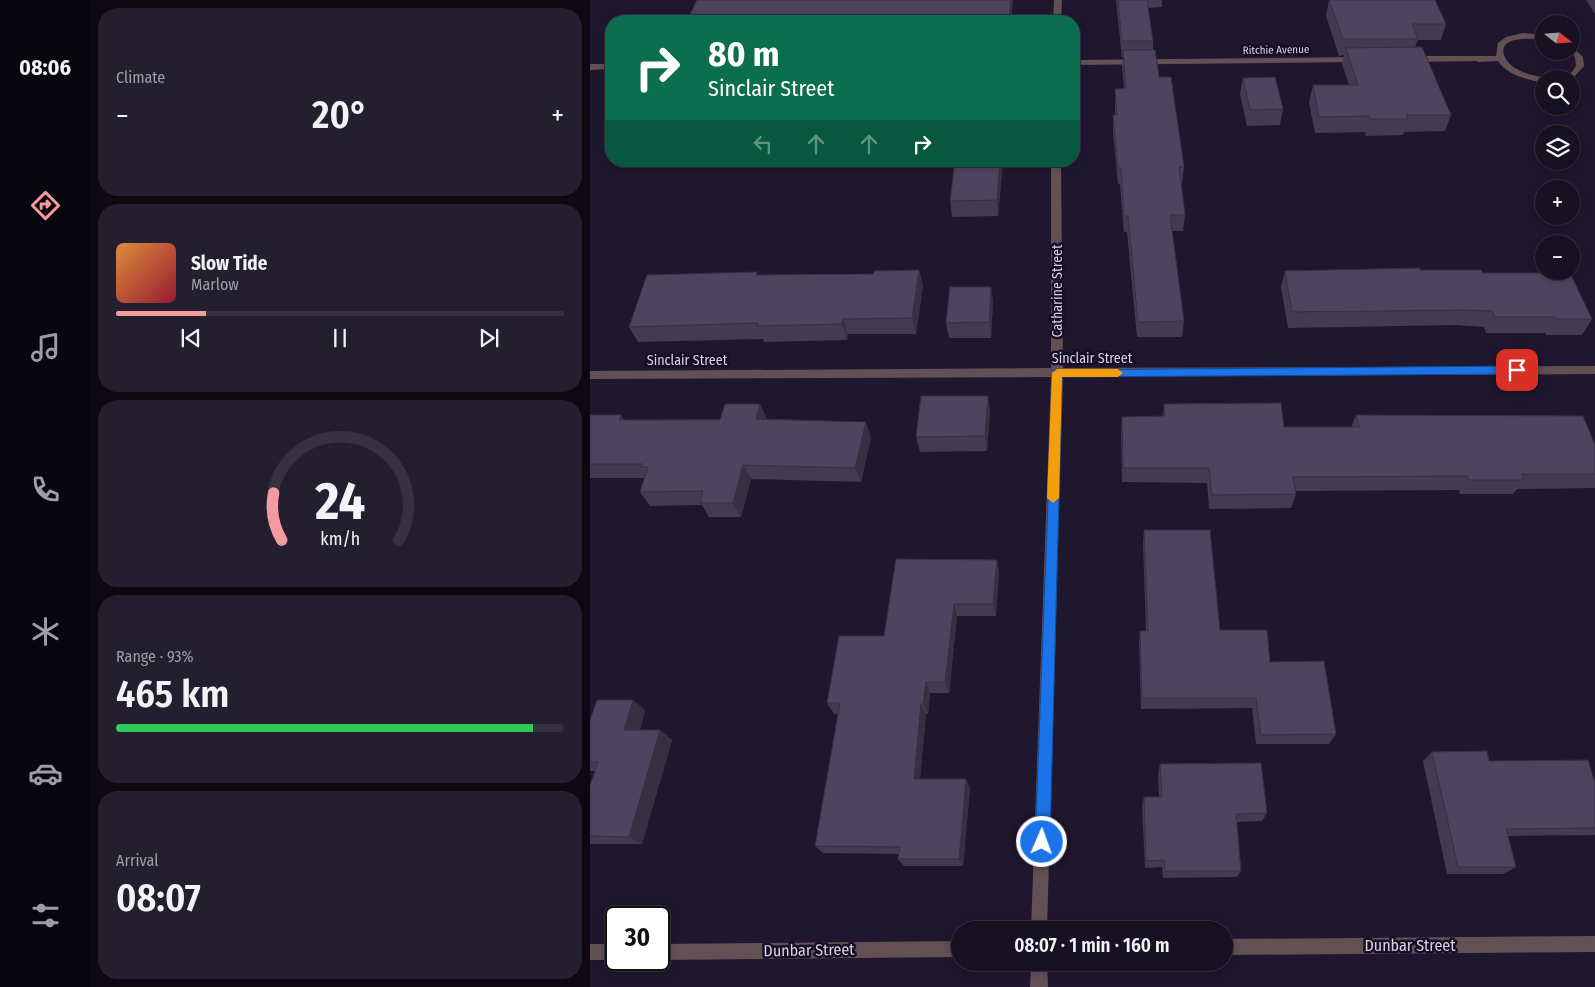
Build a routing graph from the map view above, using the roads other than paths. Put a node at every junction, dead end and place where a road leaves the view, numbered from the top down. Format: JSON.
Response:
{"nodes":[{"id":1,"x":1058,"y":0,"type":"edge"},
{"id":2,"x":1057,"y":15,"type":"edge"},
{"id":3,"x":1535,"y":37,"type":"edge"},
{"id":4,"x":1580,"y":57,"type":"edge"},
{"id":5,"x":1500,"y":58,"type":"junction"},
{"id":6,"x":1370,"y":60,"type":"edge"},
{"id":7,"x":1400,"y":60,"type":"edge"},
{"id":8,"x":1080,"y":63,"type":"edge"},
{"id":9,"x":590,"y":67,"type":"edge"},
{"id":10,"x":605,"y":67,"type":"edge"},
{"id":11,"x":1580,"y":70,"type":"edge"},
{"id":12,"x":1535,"y":78,"type":"edge"},
{"id":13,"x":1056,"y":167,"type":"edge"},
{"id":14,"x":1595,"y":370,"type":"edge"},
{"id":15,"x":1057,"y":373,"type":"junction"},
{"id":16,"x":590,"y":375,"type":"edge"},
{"id":17,"x":1040,"y":921,"type":"edge"},
{"id":18,"x":1595,"y":944,"type":"edge"},
{"id":19,"x":1233,"y":947,"type":"edge"},
{"id":20,"x":951,"y":949,"type":"edge"},
{"id":21,"x":590,"y":952,"type":"edge"},
{"id":22,"x":605,"y":952,"type":"edge"},
{"id":23,"x":670,"y":952,"type":"edge"},
{"id":24,"x":1039,"y":971,"type":"edge"},
{"id":25,"x":1039,"y":987,"type":"edge"}],
"edges":[{"from":1,"to":2,"type":"street"},
{"from":3,"to":5,"type":"street"},
{"from":4,"to":11,"type":"street"},
{"from":5,"to":7,"type":"street"},
{"from":5,"to":12,"type":"street"},
{"from":6,"to":8,"type":"street","name":"Ritchie Avenue"},
{"from":9,"to":10,"type":"street"},
{"from":13,"to":15,"type":"street","name":"Catharine Street"},
{"from":14,"to":15,"type":"street","name":"Sinclair Street"},
{"from":15,"to":16,"type":"street","name":"Sinclair Street"},
{"from":15,"to":17,"type":"street","name":"Catharine Street"},
{"from":18,"to":19,"type":"street","name":"Dunbar Street"},
{"from":20,"to":23,"type":"street","name":"Dunbar Street"},
{"from":21,"to":22,"type":"street"},
{"from":24,"to":25,"type":"street"}]}
